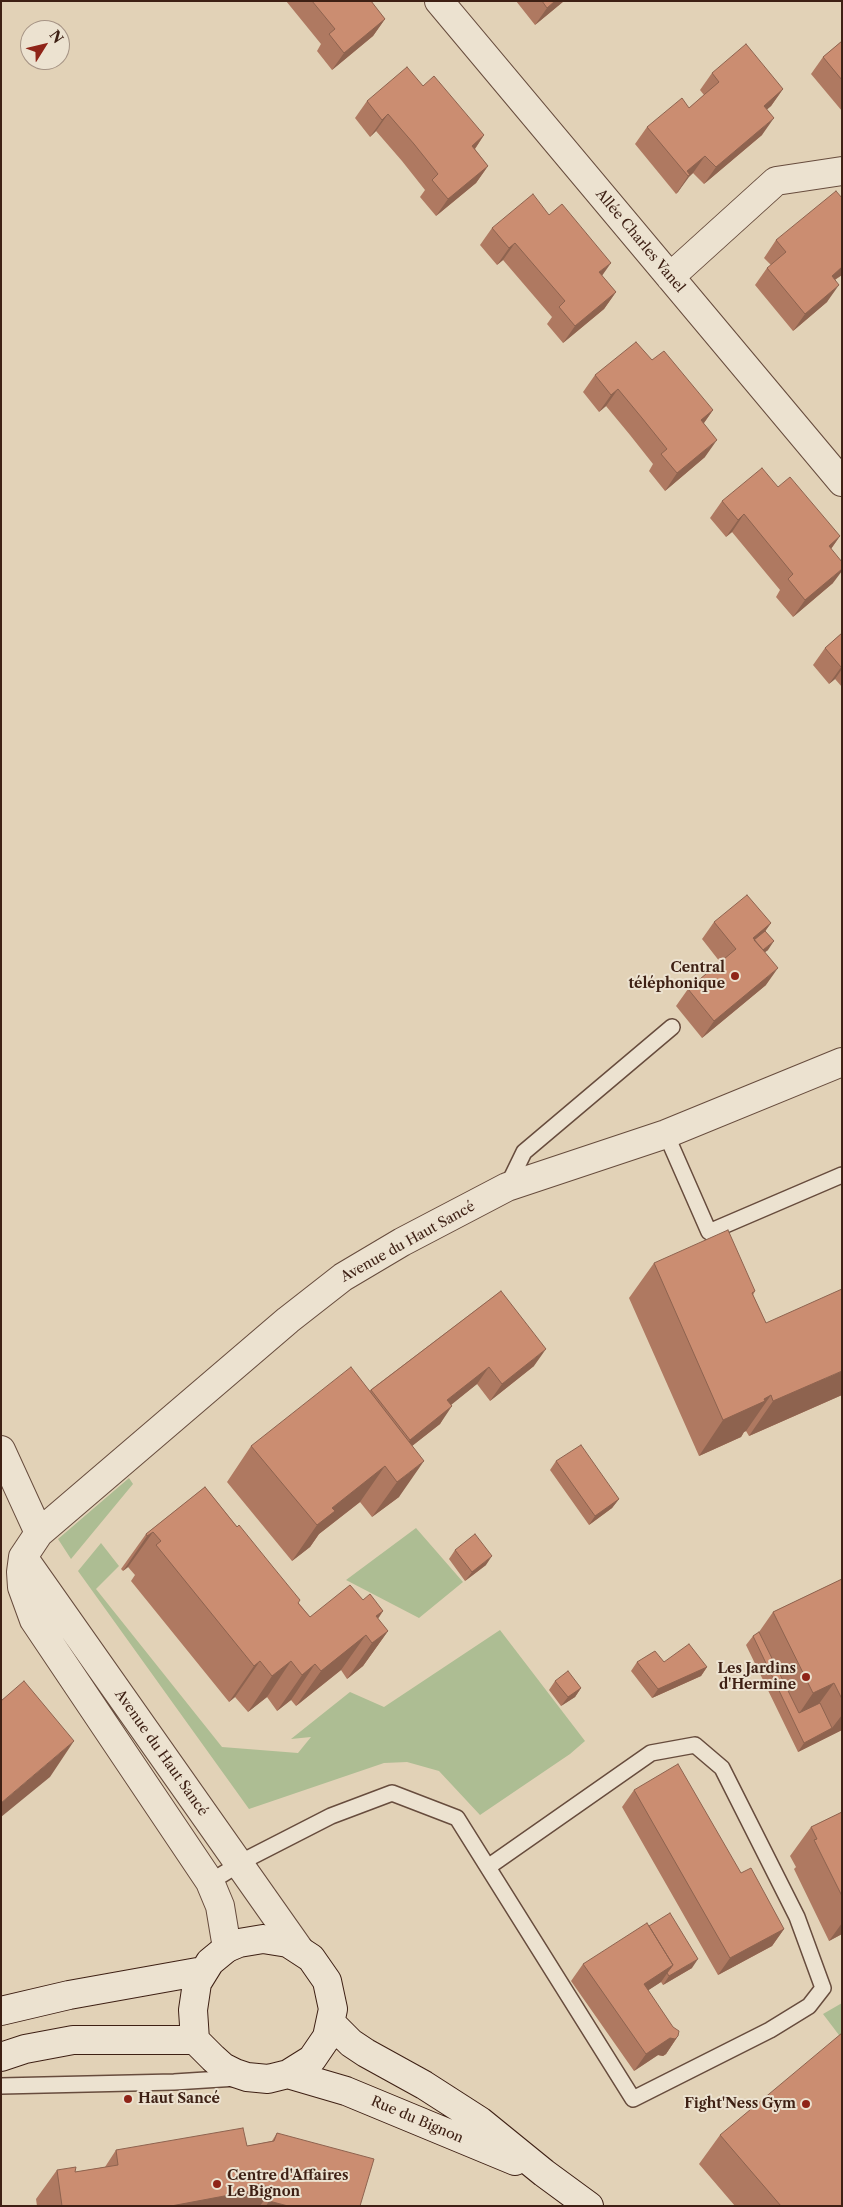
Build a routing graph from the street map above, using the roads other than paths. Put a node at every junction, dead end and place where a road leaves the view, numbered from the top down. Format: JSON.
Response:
{"nodes":[{"id":1,"x":439,"y":1,"type":"edge"},
{"id":2,"x":842,"y":171,"type":"edge"},
{"id":3,"x":670,"y":277,"type":"junction"},
{"id":4,"x":842,"y":482,"type":"edge"},
{"id":5,"x":672,"y":1027,"type":"dead end"},
{"id":6,"x":842,"y":1062,"type":"edge"},
{"id":7,"x":666,"y":1134,"type":"junction"},
{"id":8,"x":842,"y":1175,"type":"edge"},
{"id":9,"x":507,"y":1187,"type":"junction"},
{"id":10,"x":1,"y":1450,"type":"edge"},
{"id":11,"x":39,"y":1533,"type":"junction"},
{"id":12,"x":23,"y":1557,"type":"junction"},
{"id":13,"x":1,"y":1574,"type":"edge"},
{"id":14,"x":240,"y":1864,"type":"junction"},
{"id":15,"x":488,"y":1867,"type":"junction"},
{"id":16,"x":210,"y":1882,"type":"junction"},
{"id":17,"x":227,"y":1948,"type":"junction"},
{"id":18,"x":300,"y":1949,"type":"junction"},
{"id":19,"x":203,"y":1971,"type":"junction"},
{"id":20,"x":1,"y":2011,"type":"edge"},
{"id":21,"x":331,"y":2023,"type":"junction"},
{"id":22,"x":195,"y":2040,"type":"junction"},
{"id":23,"x":1,"y":2057,"type":"edge"},
{"id":24,"x":288,"y":2074,"type":"junction"},
{"id":25,"x":247,"y":2077,"type":"junction"},
{"id":26,"x":1,"y":2086,"type":"edge"},
{"id":27,"x":544,"y":2173,"type":"junction"},
{"id":28,"x":589,"y":2206,"type":"edge"}],
"edges":[{"from":1,"to":3,"type":"street","name":"Allée Charles Vanel"},
{"from":2,"to":3,"type":"street"},
{"from":3,"to":4,"type":"street","name":"Allée Charles Vanel"},
{"from":5,"to":9,"type":"lane"},
{"from":6,"to":7,"type":"street","name":"Avenue du Haut Sancé"},
{"from":7,"to":8,"type":"lane"},
{"from":7,"to":9,"type":"street","name":"Avenue du Haut Sancé"},
{"from":9,"to":11,"type":"street","name":"Avenue du Haut Sancé"},
{"from":10,"to":11,"type":"street"},
{"from":11,"to":12,"type":"street","name":"Avenue du Haut Sancé"},
{"from":12,"to":13,"type":"street"},
{"from":12,"to":14,"type":"street","name":"Avenue du Haut Sancé"},
{"from":12,"to":16,"type":"street"},
{"from":14,"to":15,"type":"lane"},
{"from":14,"to":16,"type":"lane"},
{"from":14,"to":18,"type":"street","name":"Avenue du Haut Sancé"},
{"from":15,"to":15,"type":"lane"},
{"from":16,"to":17,"type":"street"},
{"from":17,"to":18,"type":"street"},
{"from":17,"to":19,"type":"street"},
{"from":18,"to":21,"type":"street"},
{"from":19,"to":20,"type":"street"},
{"from":19,"to":22,"type":"street"},
{"from":21,"to":24,"type":"street"},
{"from":21,"to":27,"type":"street","name":"Rue du Bignon"},
{"from":22,"to":23,"type":"street"},
{"from":22,"to":25,"type":"street"},
{"from":24,"to":25,"type":"street"},
{"from":24,"to":27,"type":"street","name":"Rue du Bignon"},
{"from":25,"to":26,"type":"lane"},
{"from":27,"to":28,"type":"street","name":"Rue du Bignon"}]}
